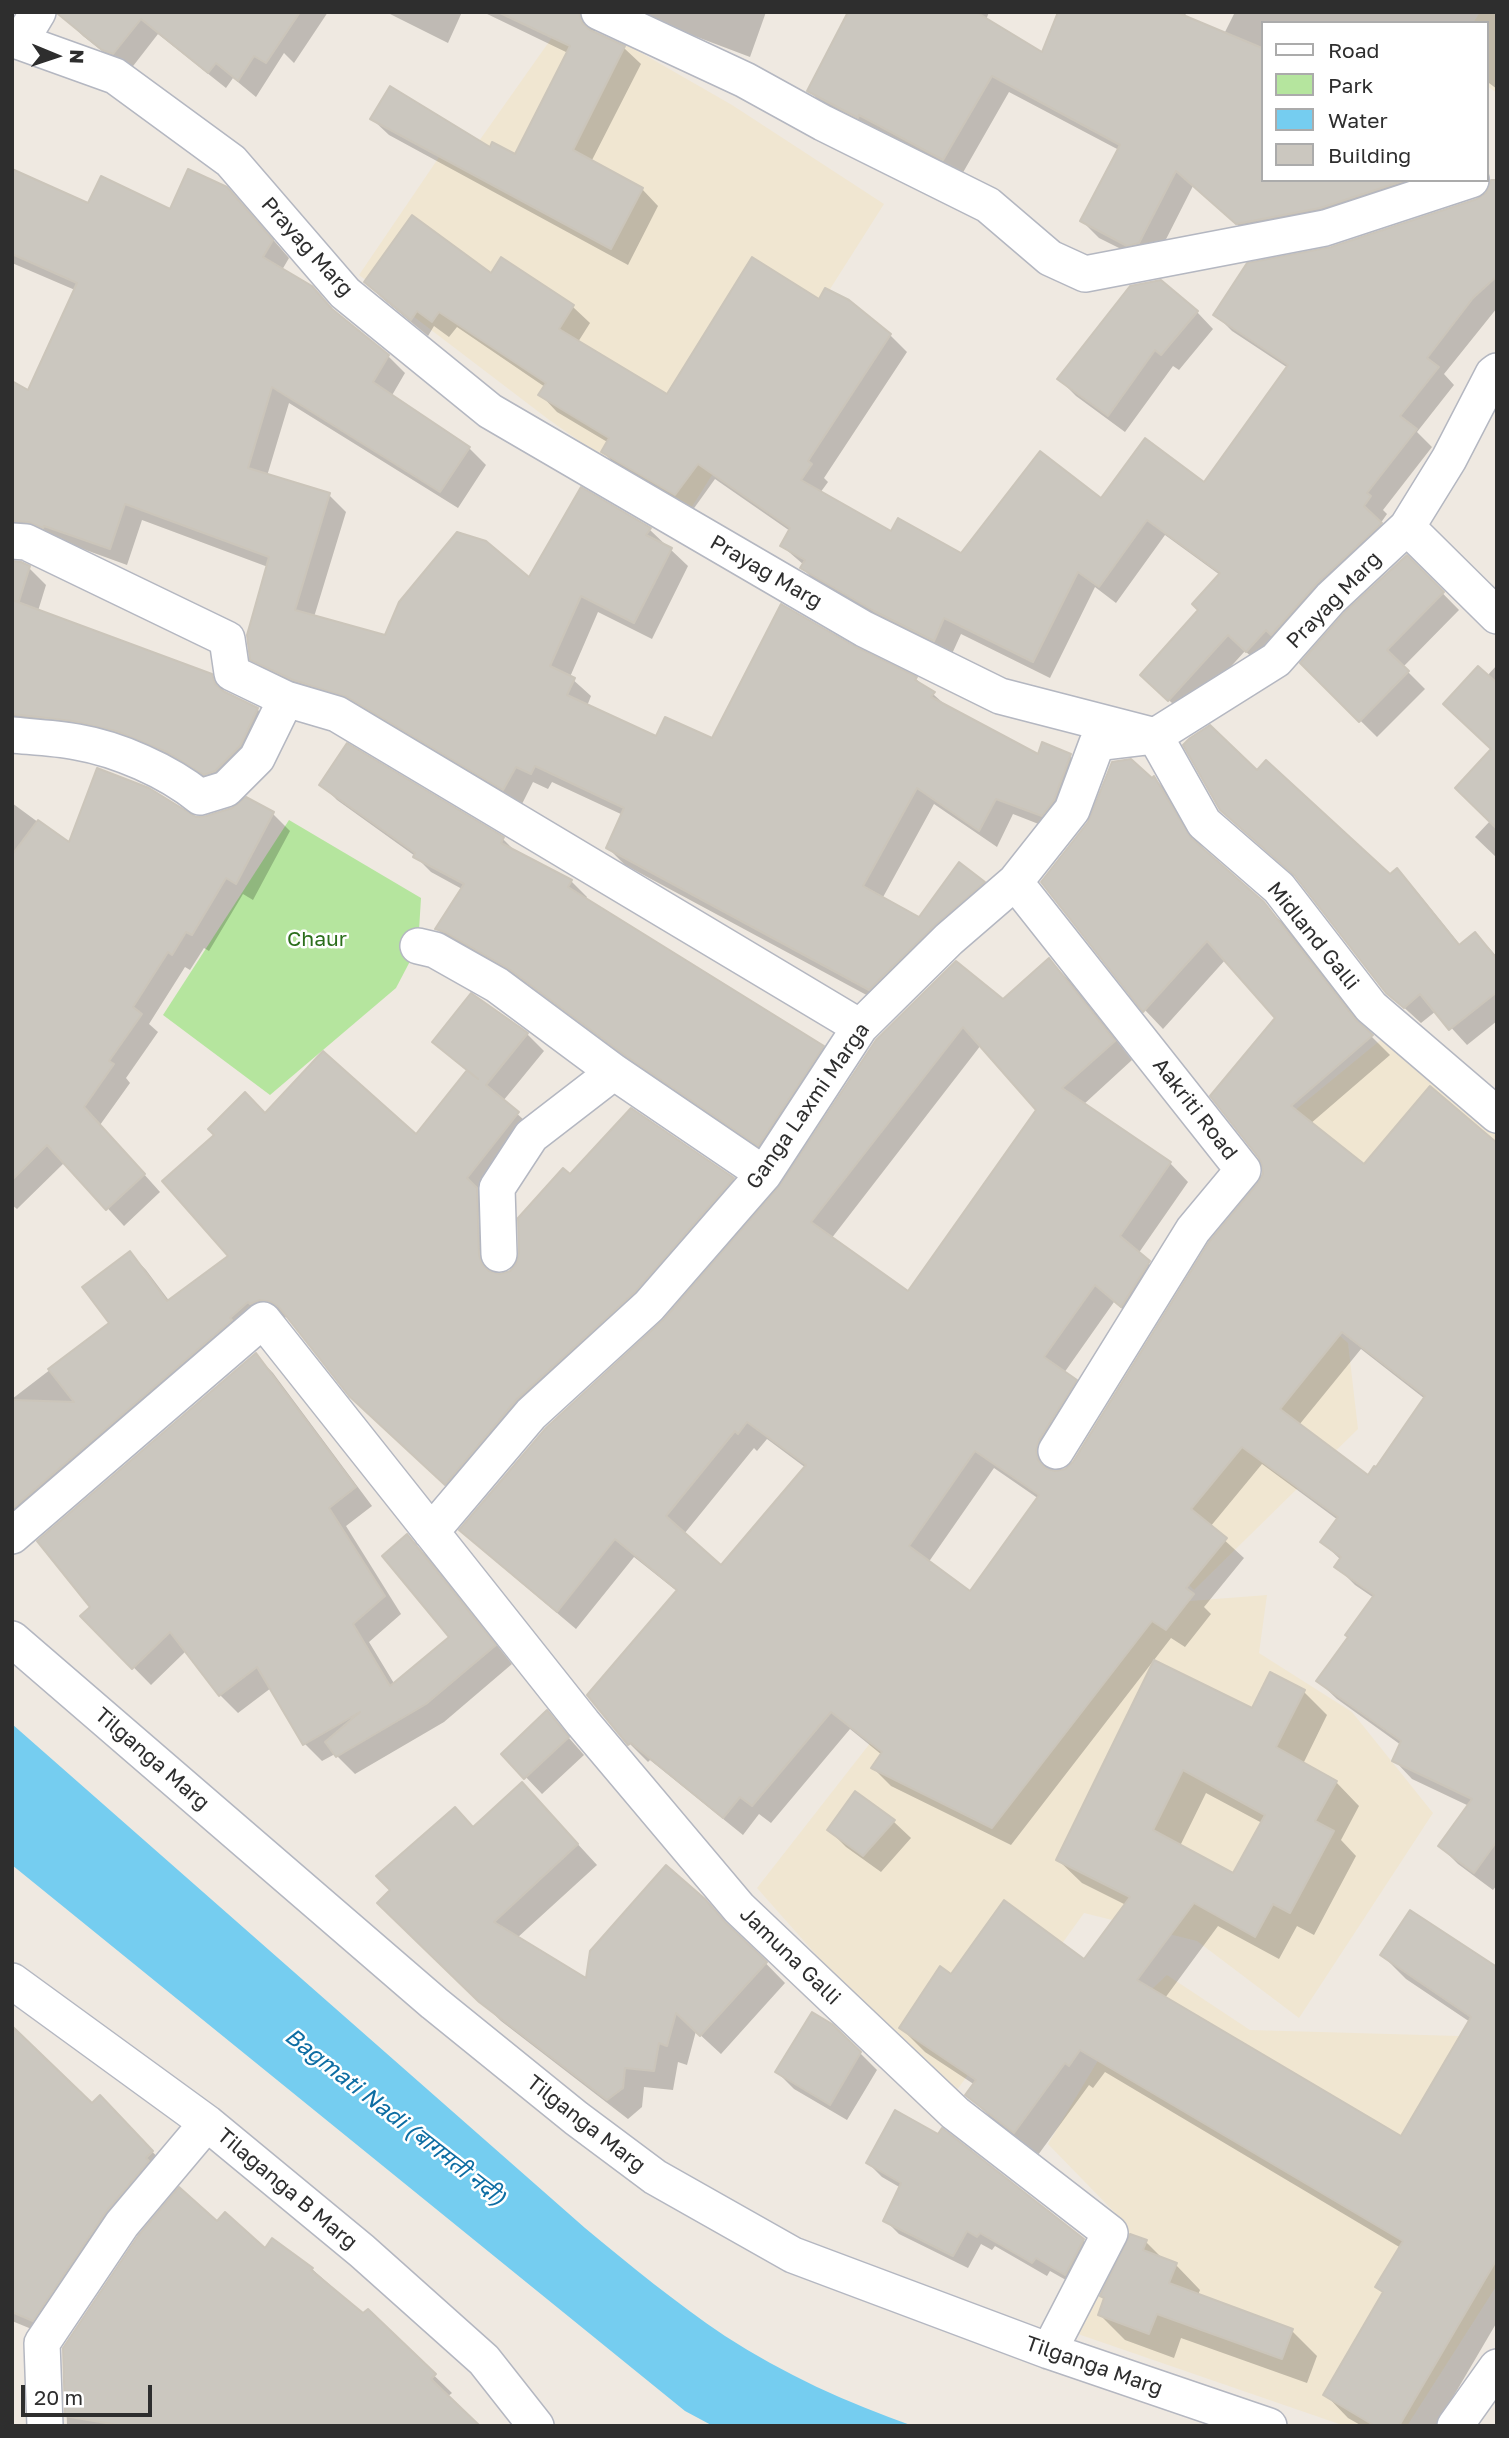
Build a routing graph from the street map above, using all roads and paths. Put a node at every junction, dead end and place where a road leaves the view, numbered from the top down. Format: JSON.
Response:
{"nodes":[{"id":1,"x":38,"y":12,"type":"edge"},
{"id":2,"x":599,"y":12,"type":"edge"},
{"id":3,"x":16,"y":41,"type":"edge"},
{"id":4,"x":1465,"y":182,"type":"edge"},
{"id":5,"x":1497,"y":371,"type":"edge"},
{"id":6,"x":1407,"y":527,"type":"junction"},
{"id":7,"x":12,"y":541,"type":"edge"},
{"id":8,"x":1497,"y":616,"type":"edge"},
{"id":9,"x":286,"y":699,"type":"junction"},
{"id":10,"x":12,"y":734,"type":"edge"},
{"id":11,"x":1155,"y":736,"type":"junction"},
{"id":12,"x":1015,"y":882,"type":"junction"},
{"id":13,"x":418,"y":946,"type":"dead end"},
{"id":14,"x":860,"y":1027,"type":"junction"},
{"id":15,"x":614,"y":1072,"type":"junction"},
{"id":16,"x":1497,"y":1115,"type":"edge"},
{"id":17,"x":764,"y":1174,"type":"junction"},
{"id":18,"x":499,"y":1254,"type":"dead end"},
{"id":19,"x":1056,"y":1451,"type":"dead end"},
{"id":20,"x":431,"y":1532,"type":"junction"},
{"id":21,"x":12,"y":1536,"type":"edge"},
{"id":22,"x":12,"y":1639,"type":"edge"},
{"id":23,"x":12,"y":1981,"type":"edge"},
{"id":24,"x":207,"y":2123,"type":"junction"},
{"id":25,"x":1049,"y":2351,"type":"junction"},
{"id":26,"x":1497,"y":2367,"type":"edge"},
{"id":27,"x":45,"y":2426,"type":"edge"},
{"id":28,"x":536,"y":2426,"type":"edge"},
{"id":29,"x":1269,"y":2426,"type":"edge"},
{"id":30,"x":1455,"y":2426,"type":"edge"}],
"edges":[{"from":1,"to":3,"type":"street"},
{"from":2,"to":4,"type":"street"},
{"from":3,"to":11,"type":"street","name":"Prayag Marg"},
{"from":5,"to":6,"type":"street","name":"Prayag Marg"},
{"from":6,"to":8,"type":"street"},
{"from":6,"to":11,"type":"street","name":"Prayag Marg"},
{"from":7,"to":9,"type":"street"},
{"from":9,"to":10,"type":"street"},
{"from":9,"to":14,"type":"street"},
{"from":11,"to":12,"type":"street","name":"Ganga Laxmi Marga"},
{"from":11,"to":16,"type":"street","name":"Midland Galli"},
{"from":12,"to":14,"type":"street","name":"Ganga Laxmi Marga"},
{"from":12,"to":19,"type":"street","name":"Aakriti Road"},
{"from":13,"to":15,"type":"street"},
{"from":14,"to":17,"type":"street","name":"Ganga Laxmi Marga"},
{"from":15,"to":17,"type":"street"},
{"from":15,"to":18,"type":"street"},
{"from":17,"to":20,"type":"street","name":"Ganga Laxmi Marga"},
{"from":20,"to":21,"type":"street"},
{"from":20,"to":25,"type":"street","name":"Jamuna Galli"},
{"from":22,"to":25,"type":"street","name":"Tilganga Marg"},
{"from":23,"to":24,"type":"street","name":"Tilaganga B Marg"},
{"from":24,"to":27,"type":"street"},
{"from":24,"to":28,"type":"street","name":"Tilaganga B Marg"},
{"from":25,"to":29,"type":"street","name":"Tilganga Marg"},
{"from":26,"to":30,"type":"street"}]}
